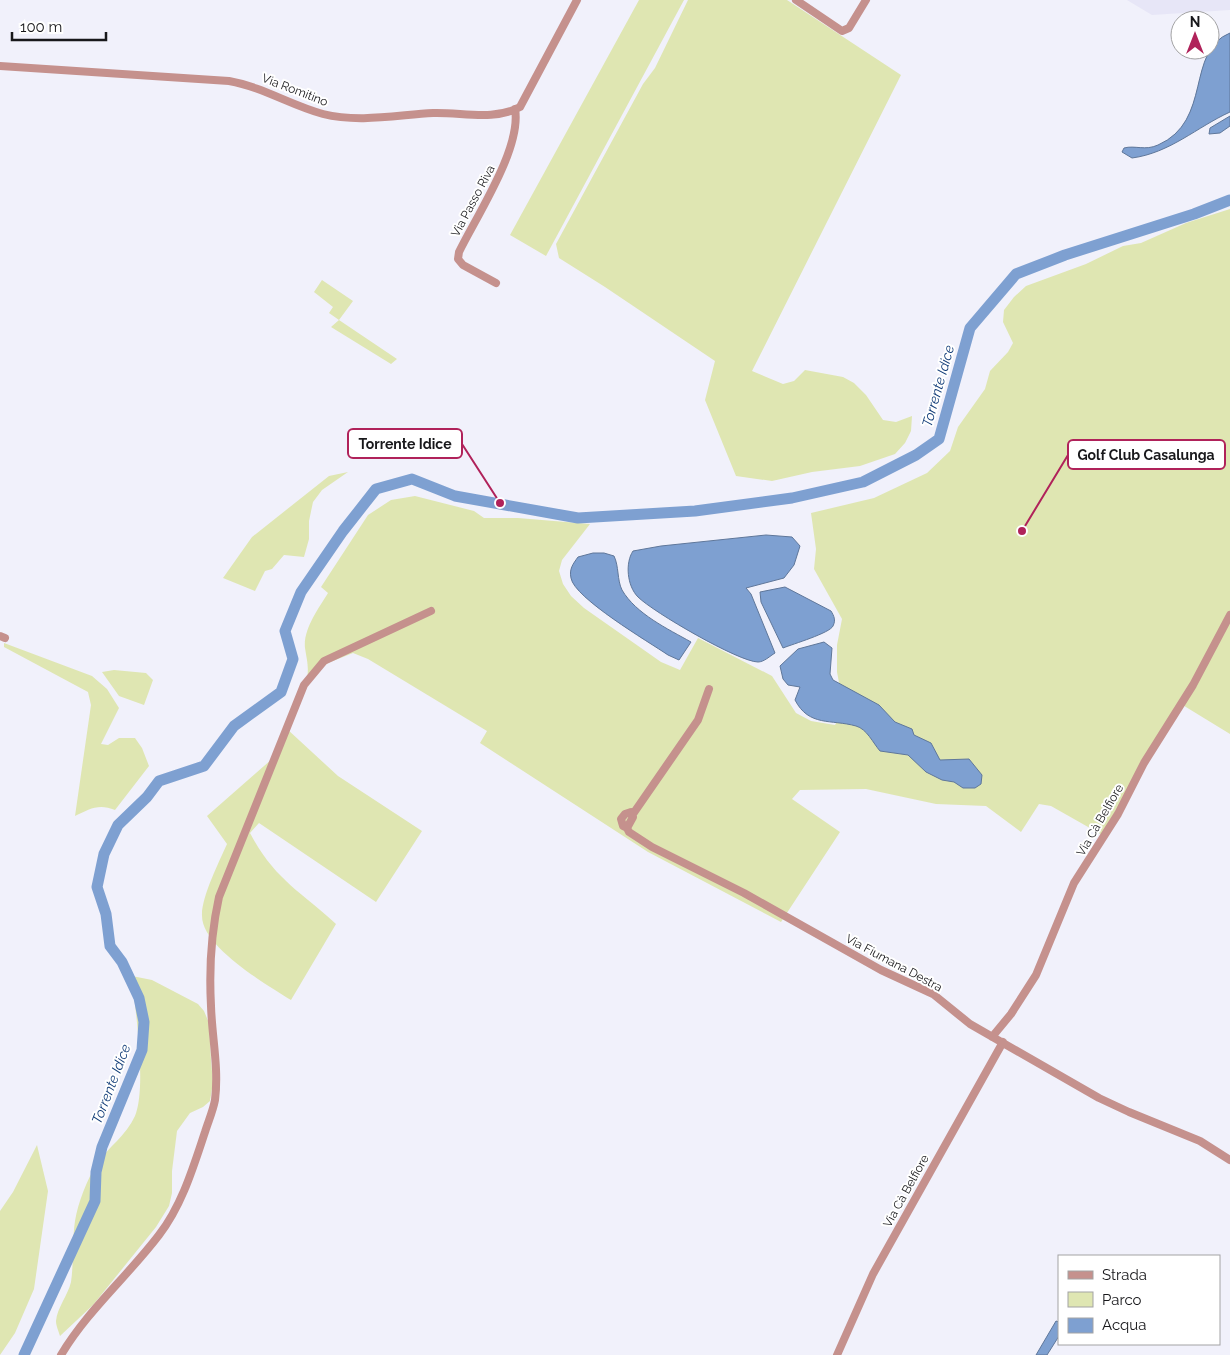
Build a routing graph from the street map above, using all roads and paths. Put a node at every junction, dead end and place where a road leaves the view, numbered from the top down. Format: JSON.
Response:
{"nodes":[{"id":1,"x":577,"y":0,"type":"edge"},
{"id":2,"x":796,"y":0,"type":"edge"},
{"id":3,"x":866,"y":0,"type":"edge"},
{"id":4,"x":0,"y":66,"type":"edge"},
{"id":5,"x":516,"y":109,"type":"junction"},
{"id":6,"x":496,"y":283,"type":"dead end"},
{"id":7,"x":431,"y":611,"type":"dead end"},
{"id":8,"x":1230,"y":615,"type":"edge"},
{"id":9,"x":709,"y":689,"type":"dead end"},
{"id":10,"x":992,"y":1037,"type":"junction"},
{"id":11,"x":1003,"y":1042,"type":"junction"},
{"id":12,"x":1230,"y":1160,"type":"edge"},
{"id":13,"x":61,"y":1355,"type":"edge"},
{"id":14,"x":837,"y":1355,"type":"edge"}],
"edges":[{"from":1,"to":5,"type":"street"},
{"from":2,"to":3,"type":"street"},
{"from":4,"to":5,"type":"street","name":"Via Romitino"},
{"from":5,"to":6,"type":"street","name":"Via Passo Riva"},
{"from":7,"to":13,"type":"street"},
{"from":8,"to":10,"type":"street","name":"Via Cà Belfiore"},
{"from":9,"to":10,"type":"street","name":"Via Fiumana Destra"},
{"from":10,"to":11,"type":"street","name":"Via Fiumana Destra"},
{"from":11,"to":12,"type":"street","name":"Via Fiumana Destra"},
{"from":11,"to":14,"type":"street","name":"Via Cà Belfiore"}]}
